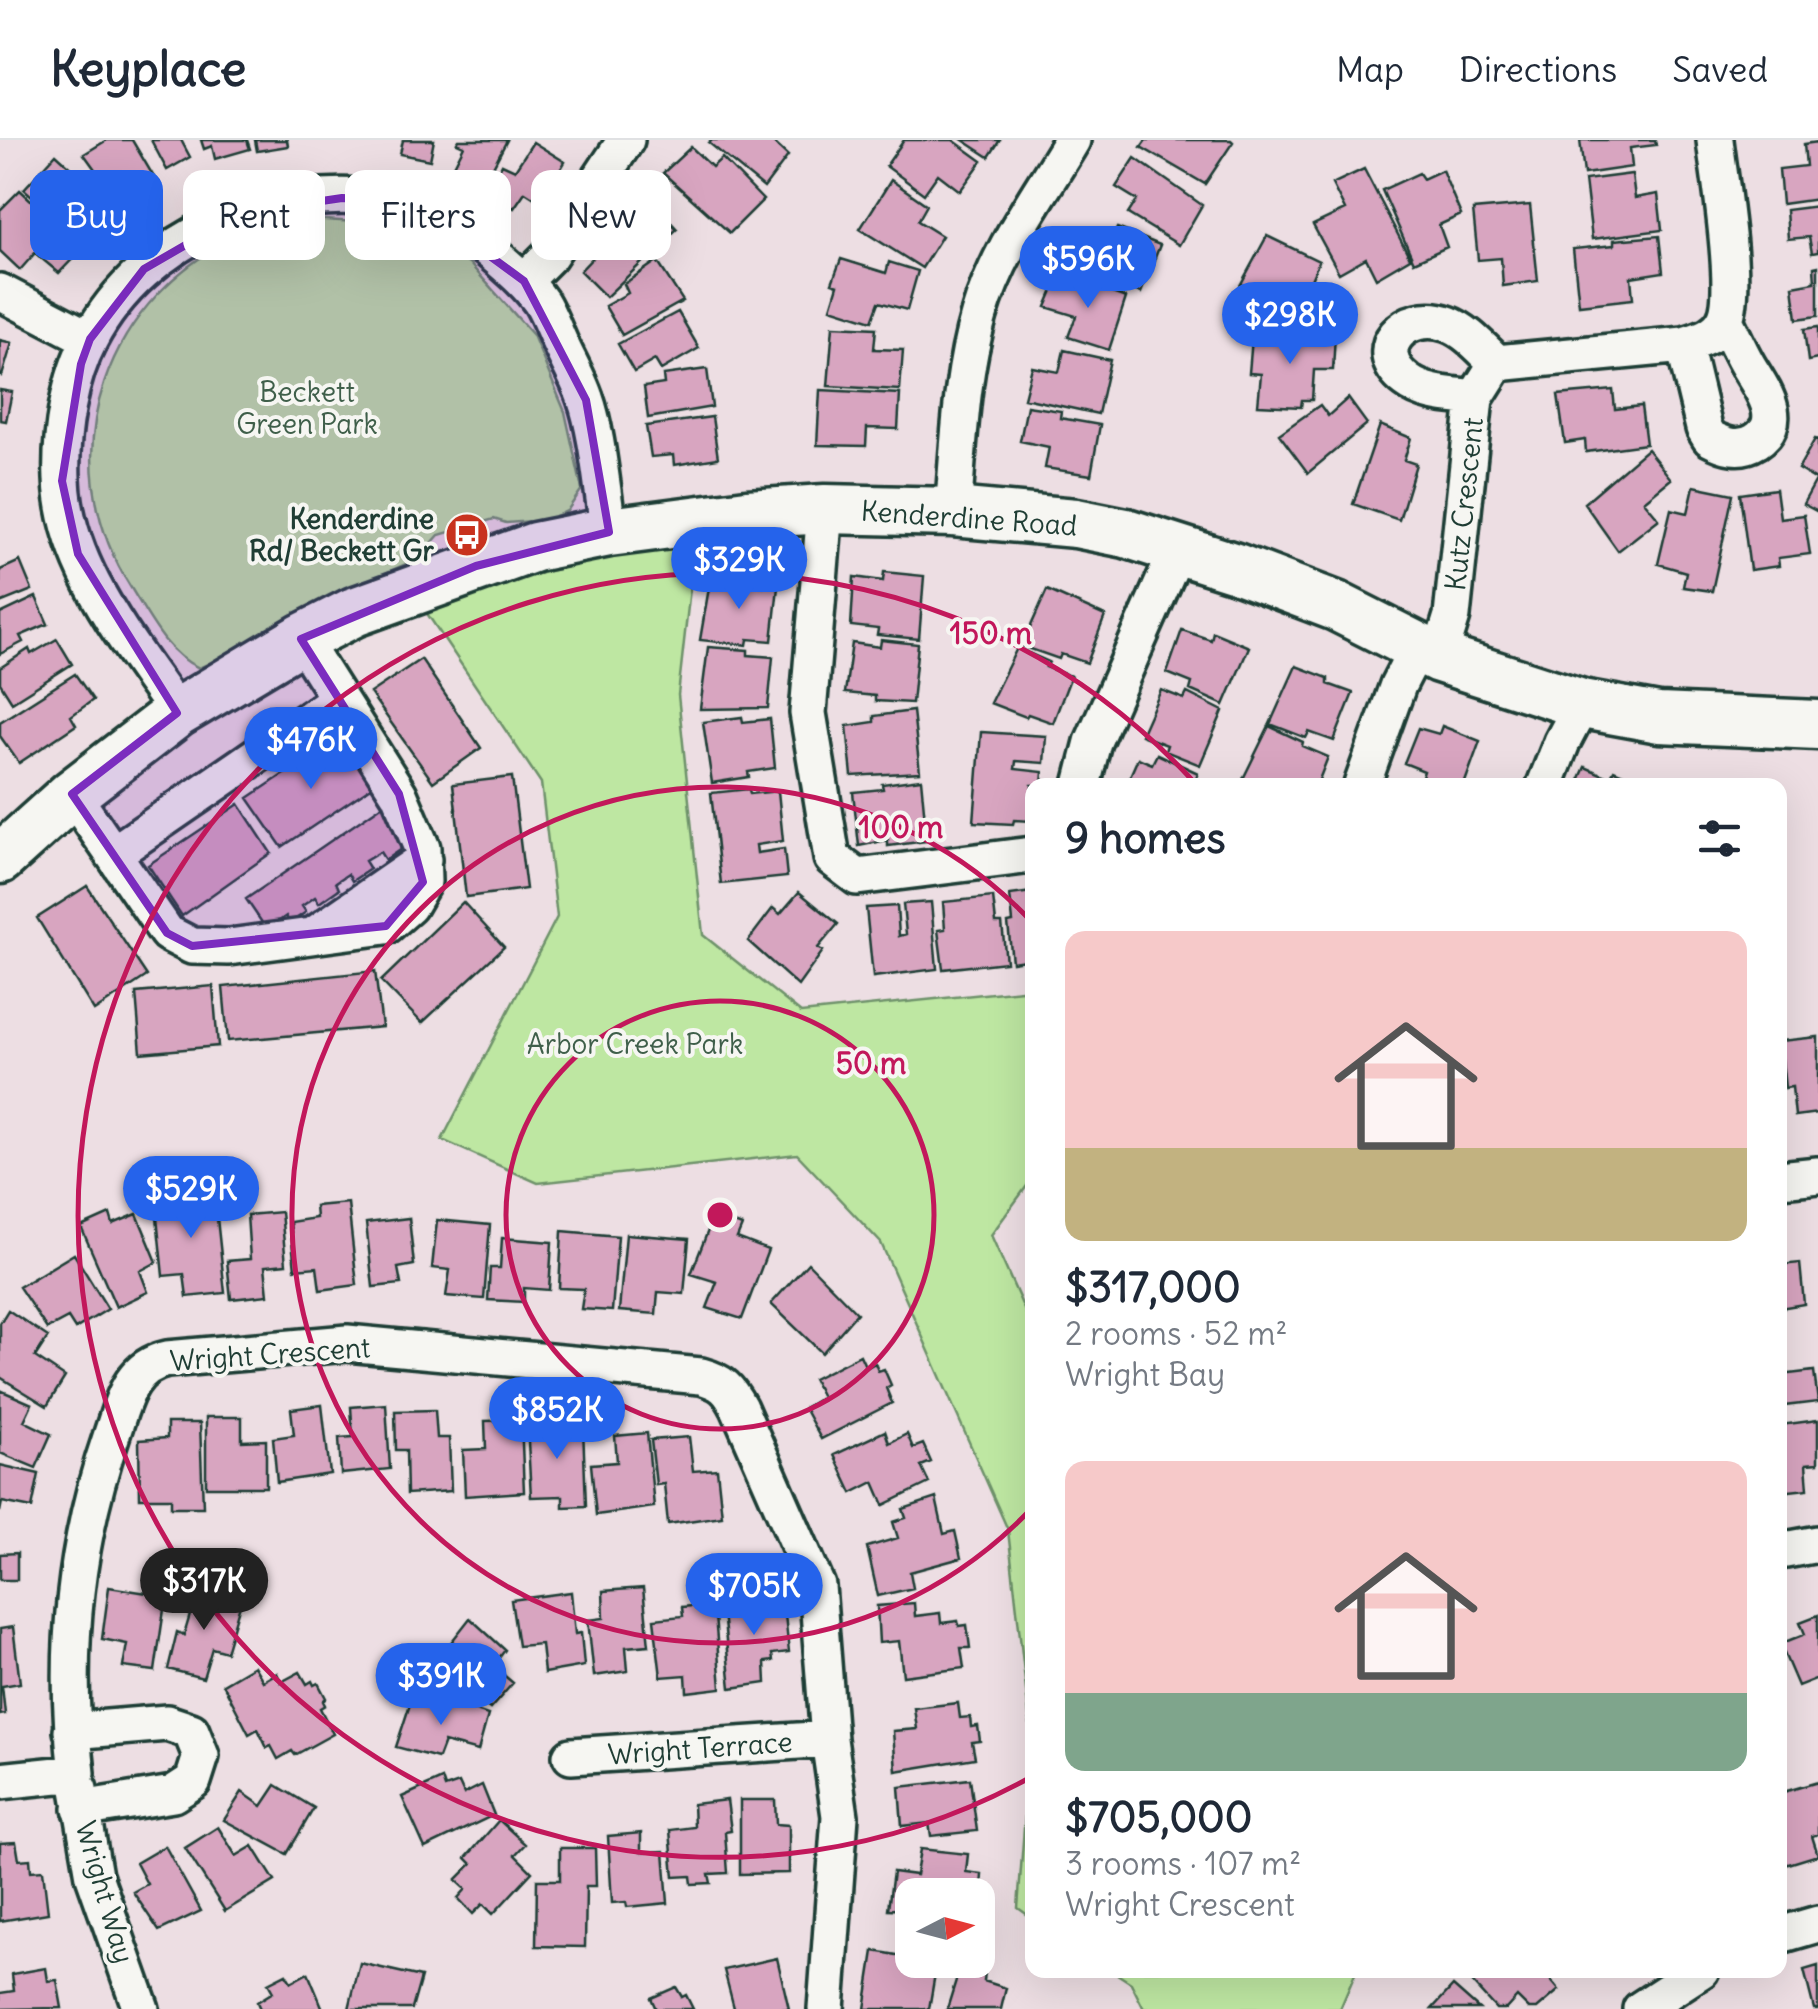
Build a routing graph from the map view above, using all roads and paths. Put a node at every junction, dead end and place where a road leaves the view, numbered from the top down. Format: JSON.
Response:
{"nodes":[{"id":1,"x":626,"y":140,"type":"edge"},
{"id":2,"x":1072,"y":140,"type":"edge"},
{"id":3,"x":1715,"y":140,"type":"edge"},
{"id":4,"x":524,"y":282,"type":"junction"},
{"id":5,"x":0,"y":292,"type":"edge"},
{"id":6,"x":1725,"y":320,"type":"junction"},
{"id":7,"x":90,"y":338,"type":"junction"},
{"id":8,"x":1684,"y":345,"type":"junction"},
{"id":9,"x":1497,"y":363,"type":"junction"},
{"id":10,"x":1475,"y":398,"type":"junction"},
{"id":11,"x":825,"y":509,"type":"junction"},
{"id":12,"x":954,"y":512,"type":"junction"},
{"id":13,"x":609,"y":532,"type":"junction"},
{"id":14,"x":1178,"y":548,"type":"junction"},
{"id":15,"x":301,"y":639,"type":"junction"},
{"id":16,"x":1428,"y":653,"type":"junction"},
{"id":17,"x":337,"y":700,"type":"junction"},
{"id":18,"x":1582,"y":704,"type":"junction"},
{"id":19,"x":177,"y":713,"type":"junction"},
{"id":20,"x":1818,"y":726,"type":"edge"},
{"id":21,"x":1084,"y":778,"type":"edge"},
{"id":22,"x":1365,"y":778,"type":"edge"},
{"id":23,"x":1548,"y":778,"type":"edge"},
{"id":24,"x":72,"y":794,"type":"junction"},
{"id":25,"x":113,"y":854,"type":"junction"},
{"id":26,"x":1025,"y":856,"type":"edge"},
{"id":27,"x":0,"y":859,"type":"edge"},
{"id":28,"x":1818,"y":1176,"type":"edge"},
{"id":29,"x":1787,"y":1178,"type":"edge"},
{"id":30,"x":1818,"y":1544,"type":"edge"},
{"id":31,"x":1787,"y":1550,"type":"edge"},
{"id":32,"x":72,"y":1731,"type":"junction"},
{"id":33,"x":830,"y":1739,"type":"junction"},
{"id":34,"x":572,"y":1756,"type":"dead end"},
{"id":35,"x":77,"y":1773,"type":"junction"},
{"id":36,"x":0,"y":1780,"type":"edge"},
{"id":37,"x":82,"y":1809,"type":"junction"},
{"id":38,"x":1818,"y":1924,"type":"edge"},
{"id":39,"x":1787,"y":1933,"type":"edge"},
{"id":40,"x":1689,"y":1978,"type":"edge"},
{"id":41,"x":140,"y":2009,"type":"edge"},
{"id":42,"x":826,"y":2009,"type":"edge"},
{"id":43,"x":1641,"y":2009,"type":"edge"}],
"edges":[{"from":1,"to":4,"type":"street"},
{"from":2,"to":12,"type":"street"},
{"from":3,"to":6,"type":"street"},
{"from":4,"to":7,"type":"street"},
{"from":4,"to":13,"type":"street"},
{"from":5,"to":7,"type":"street"},
{"from":6,"to":8,"type":"street"},
{"from":6,"to":8,"type":"street"},
{"from":7,"to":19,"type":"street"},
{"from":8,"to":9,"type":"street"},
{"from":9,"to":10,"type":"street","name":"Kutz Crescent"},
{"from":9,"to":10,"type":"street"},
{"from":10,"to":16,"type":"street","name":"Kutz Crescent"},
{"from":11,"to":12,"type":"street","name":"Kenderdine Road"},
{"from":11,"to":13,"type":"street","name":"Kenderdine Road"},
{"from":11,"to":26,"type":"street"},
{"from":12,"to":14,"type":"street","name":"Kenderdine Road"},
{"from":13,"to":15,"type":"street","name":"Kenderdine Road"},
{"from":14,"to":16,"type":"street","name":"Kenderdine Road"},
{"from":14,"to":21,"type":"street"},
{"from":15,"to":17,"type":"street"},
{"from":15,"to":19,"type":"street","name":"Kenderdine Road"},
{"from":16,"to":18,"type":"street","name":"Kenderdine Road"},
{"from":16,"to":22,"type":"street","name":"Kutz Crescent"},
{"from":17,"to":25,"type":"street"},
{"from":17,"to":25,"type":"street"},
{"from":18,"to":20,"type":"street","name":"Kenderdine Road"},
{"from":18,"to":23,"type":"street"},
{"from":19,"to":24,"type":"street","name":"Kenderdine Road"},
{"from":24,"to":25,"type":"street"},
{"from":24,"to":27,"type":"street","name":"Kenderdine Road"},
{"from":28,"to":29,"type":"street"},
{"from":30,"to":31,"type":"street"},
{"from":32,"to":33,"type":"street","name":"Wright Crescent"},
{"from":32,"to":35,"type":"street","name":"Wright Crescent"},
{"from":32,"to":37,"type":"street"},
{"from":33,"to":34,"type":"street","name":"Wright Terrace"},
{"from":33,"to":42,"type":"street","name":"Wright Crescent"},
{"from":35,"to":36,"type":"street"},
{"from":35,"to":37,"type":"street","name":"Wright Way"},
{"from":37,"to":41,"type":"street","name":"Wright Way"},
{"from":38,"to":39,"type":"street"},
{"from":40,"to":43,"type":"street"}]}
